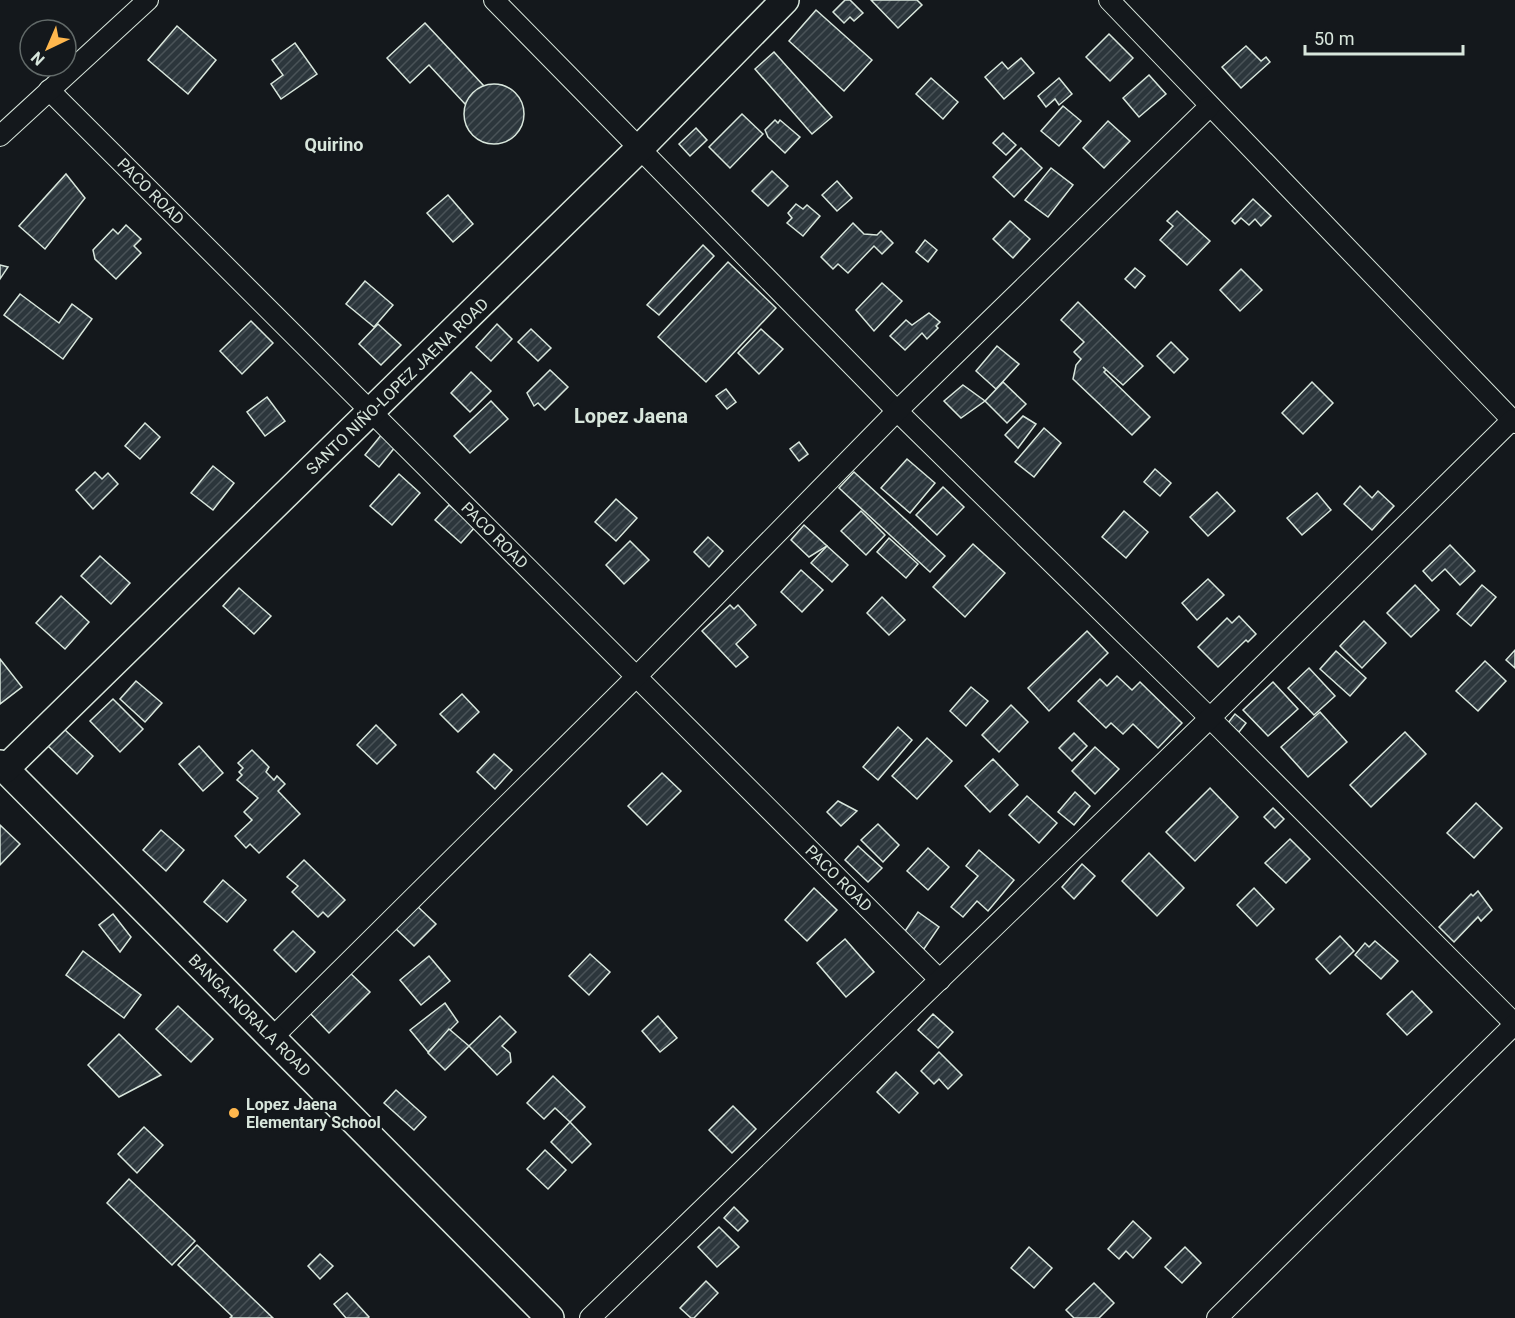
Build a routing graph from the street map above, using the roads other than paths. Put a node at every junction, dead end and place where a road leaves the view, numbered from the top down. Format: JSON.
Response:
{"nodes":[{"id":1,"x":148,"y":0,"type":"edge"},
{"id":2,"x":494,"y":0,"type":"edge"},
{"id":3,"x":785,"y":0,"type":"edge"},
{"id":4,"x":1109,"y":0,"type":"edge"},
{"id":5,"x":49,"y":90,"type":"junction"},
{"id":6,"x":1210,"y":106,"type":"junction"},
{"id":7,"x":0,"y":136,"type":"edge"},
{"id":8,"x":639,"y":149,"type":"junction"},
{"id":9,"x":371,"y":411,"type":"junction"},
{"id":10,"x":897,"y":411,"type":"junction"},
{"id":11,"x":1513,"y":422,"type":"edge"},
{"id":12,"x":637,"y":676,"type":"junction"},
{"id":13,"x":1210,"y":718,"type":"junction"},
{"id":14,"x":3,"y":766,"type":"edge"},
{"id":15,"x":940,"y":980,"type":"junction"},
{"id":16,"x":1515,"y":1024,"type":"edge"},
{"id":17,"x":272,"y":1038,"type":"junction"},
{"id":18,"x":550,"y":1318,"type":"edge"},
{"id":19,"x":591,"y":1318,"type":"edge"},
{"id":20,"x":1217,"y":1318,"type":"edge"}],
"edges":[{"from":1,"to":5,"type":"street"},
{"from":2,"to":8,"type":"street"},
{"from":3,"to":8,"type":"street","name":"SANTO NIÑO-LOPEZ JAENA ROAD"},
{"from":4,"to":6,"type":"street"},
{"from":5,"to":7,"type":"street"},
{"from":5,"to":9,"type":"street","name":"PACO ROAD"},
{"from":6,"to":10,"type":"street"},
{"from":6,"to":11,"type":"street"},
{"from":8,"to":9,"type":"street","name":"SANTO NIÑO-LOPEZ JAENA ROAD"},
{"from":8,"to":10,"type":"street"},
{"from":9,"to":12,"type":"street","name":"PACO ROAD"},
{"from":9,"to":14,"type":"street","name":"SANTO NIÑO-LOPEZ JAENA ROAD"},
{"from":10,"to":12,"type":"street"},
{"from":10,"to":13,"type":"street"},
{"from":11,"to":13,"type":"street"},
{"from":12,"to":15,"type":"street","name":"PACO ROAD"},
{"from":12,"to":17,"type":"street"},
{"from":13,"to":15,"type":"street"},
{"from":13,"to":16,"type":"street"},
{"from":14,"to":17,"type":"street","name":"BANGA-NORALA ROAD"},
{"from":15,"to":19,"type":"street"},
{"from":16,"to":20,"type":"street"},
{"from":17,"to":18,"type":"street","name":"BANGA-NORALA ROAD"}]}
